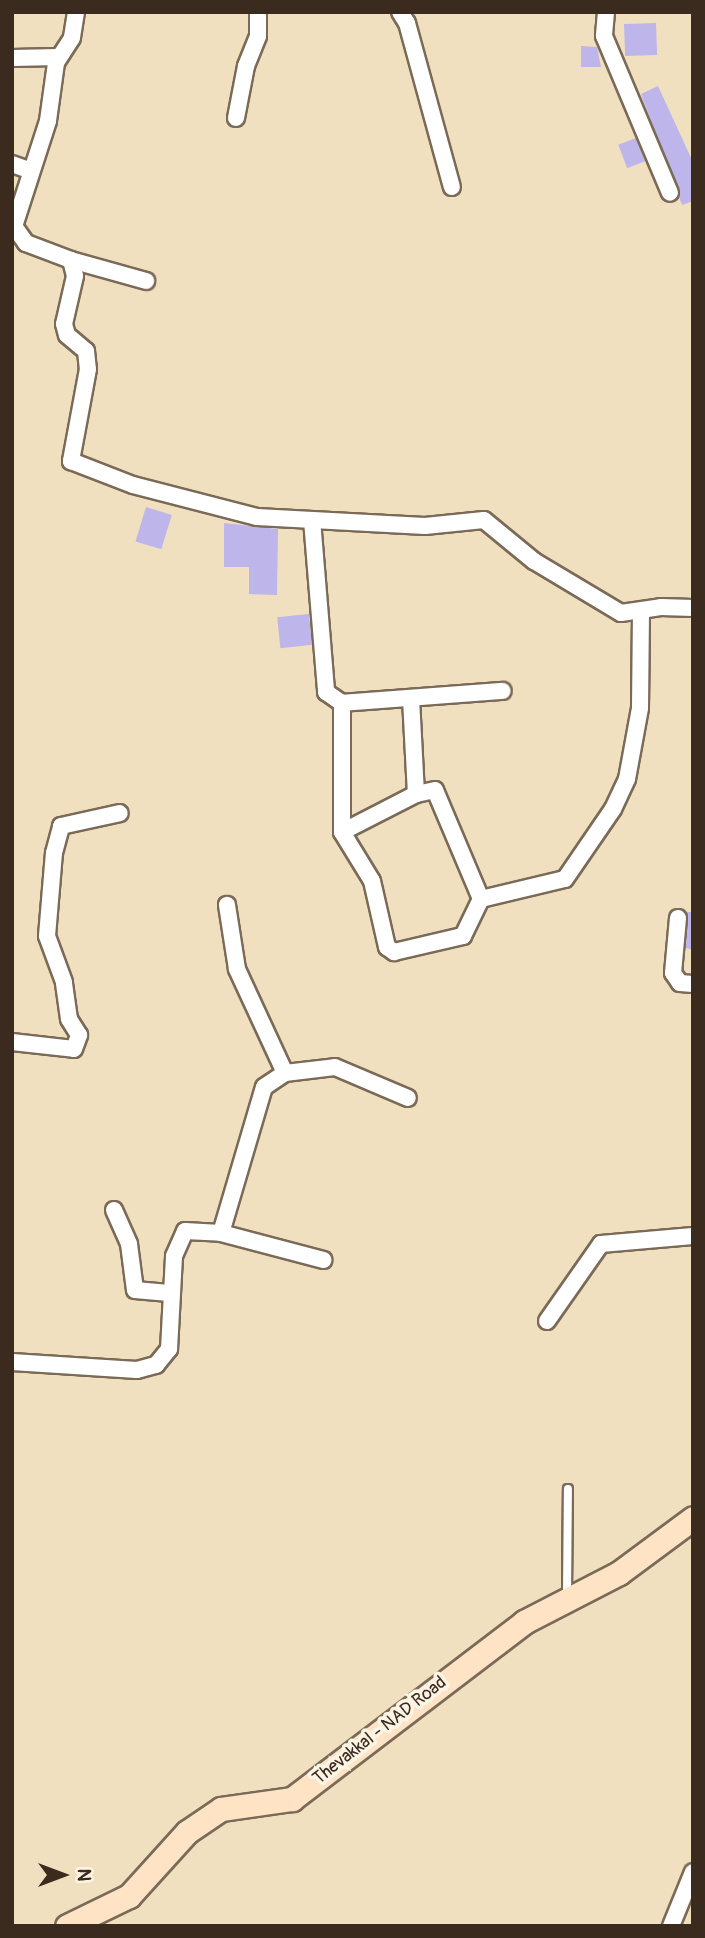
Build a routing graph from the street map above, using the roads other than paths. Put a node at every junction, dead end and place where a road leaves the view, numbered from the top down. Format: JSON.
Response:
{"nodes":[{"id":1,"x":76,"y":12,"type":"edge"},
{"id":2,"x":258,"y":12,"type":"edge"},
{"id":3,"x":400,"y":12,"type":"edge"},
{"id":4,"x":606,"y":12,"type":"edge"},
{"id":5,"x":58,"y":57,"type":"junction"},
{"id":6,"x":12,"y":58,"type":"edge"},
{"id":7,"x":236,"y":118,"type":"dead end"},
{"id":8,"x":12,"y":164,"type":"edge"},
{"id":9,"x":32,"y":171,"type":"junction"},
{"id":10,"x":452,"y":187,"type":"dead end"},
{"id":11,"x":670,"y":193,"type":"dead end"},
{"id":12,"x":71,"y":260,"type":"junction"},
{"id":13,"x":146,"y":281,"type":"dead end"},
{"id":14,"x":312,"y":520,"type":"junction"},
{"id":15,"x":693,"y":608,"type":"edge"},
{"id":16,"x":642,"y":612,"type":"junction"},
{"id":17,"x":503,"y":691,"type":"dead end"},
{"id":18,"x":411,"y":699,"type":"junction"},
{"id":19,"x":342,"y":703,"type":"junction"},
{"id":20,"x":416,"y":794,"type":"junction"},
{"id":21,"x":120,"y":813,"type":"dead end"},
{"id":22,"x":342,"y":832,"type":"junction"},
{"id":23,"x":481,"y":899,"type":"junction"},
{"id":24,"x":227,"y":905,"type":"dead end"},
{"id":25,"x":678,"y":918,"type":"dead end"},
{"id":26,"x":693,"y":984,"type":"edge"},
{"id":27,"x":12,"y":1042,"type":"edge"},
{"id":28,"x":285,"y":1073,"type":"junction"},
{"id":29,"x":408,"y":1098,"type":"dead end"},
{"id":30,"x":114,"y":1210,"type":"dead end"},
{"id":31,"x":221,"y":1233,"type":"junction"},
{"id":32,"x":693,"y":1236,"type":"edge"},
{"id":33,"x":323,"y":1260,"type":"dead end"},
{"id":34,"x":172,"y":1293,"type":"junction"},
{"id":35,"x":547,"y":1321,"type":"dead end"},
{"id":36,"x":12,"y":1362,"type":"edge"},
{"id":37,"x":568,"y":1489,"type":"dead end"},
{"id":38,"x":693,"y":1518,"type":"edge"},
{"id":39,"x":567,"y":1599,"type":"junction"},
{"id":40,"x":693,"y":1872,"type":"edge"},
{"id":41,"x":66,"y":1926,"type":"edge"},
{"id":42,"x":671,"y":1926,"type":"edge"}],
"edges":[{"from":1,"to":5,"type":"street"},
{"from":2,"to":7,"type":"street"},
{"from":3,"to":10,"type":"street"},
{"from":4,"to":11,"type":"street"},
{"from":5,"to":6,"type":"street"},
{"from":5,"to":9,"type":"street"},
{"from":8,"to":9,"type":"street"},
{"from":9,"to":12,"type":"street"},
{"from":12,"to":13,"type":"street"},
{"from":12,"to":14,"type":"street"},
{"from":14,"to":16,"type":"street"},
{"from":14,"to":19,"type":"street"},
{"from":15,"to":16,"type":"street"},
{"from":16,"to":23,"type":"street"},
{"from":17,"to":18,"type":"street"},
{"from":18,"to":19,"type":"street"},
{"from":18,"to":20,"type":"street"},
{"from":19,"to":22,"type":"street"},
{"from":20,"to":22,"type":"street"},
{"from":20,"to":23,"type":"street"},
{"from":21,"to":27,"type":"street"},
{"from":22,"to":23,"type":"street"},
{"from":24,"to":28,"type":"street"},
{"from":25,"to":26,"type":"street"},
{"from":28,"to":29,"type":"street"},
{"from":28,"to":31,"type":"street"},
{"from":30,"to":34,"type":"street"},
{"from":31,"to":33,"type":"street"},
{"from":31,"to":34,"type":"street"},
{"from":32,"to":35,"type":"street"},
{"from":34,"to":36,"type":"street"},
{"from":37,"to":39,"type":"lane"},
{"from":38,"to":39,"type":"main road","name":"Thevakkal - NAD Road"},
{"from":39,"to":41,"type":"main road","name":"Thevakkal - NAD Road"},
{"from":40,"to":42,"type":"street"}]}
